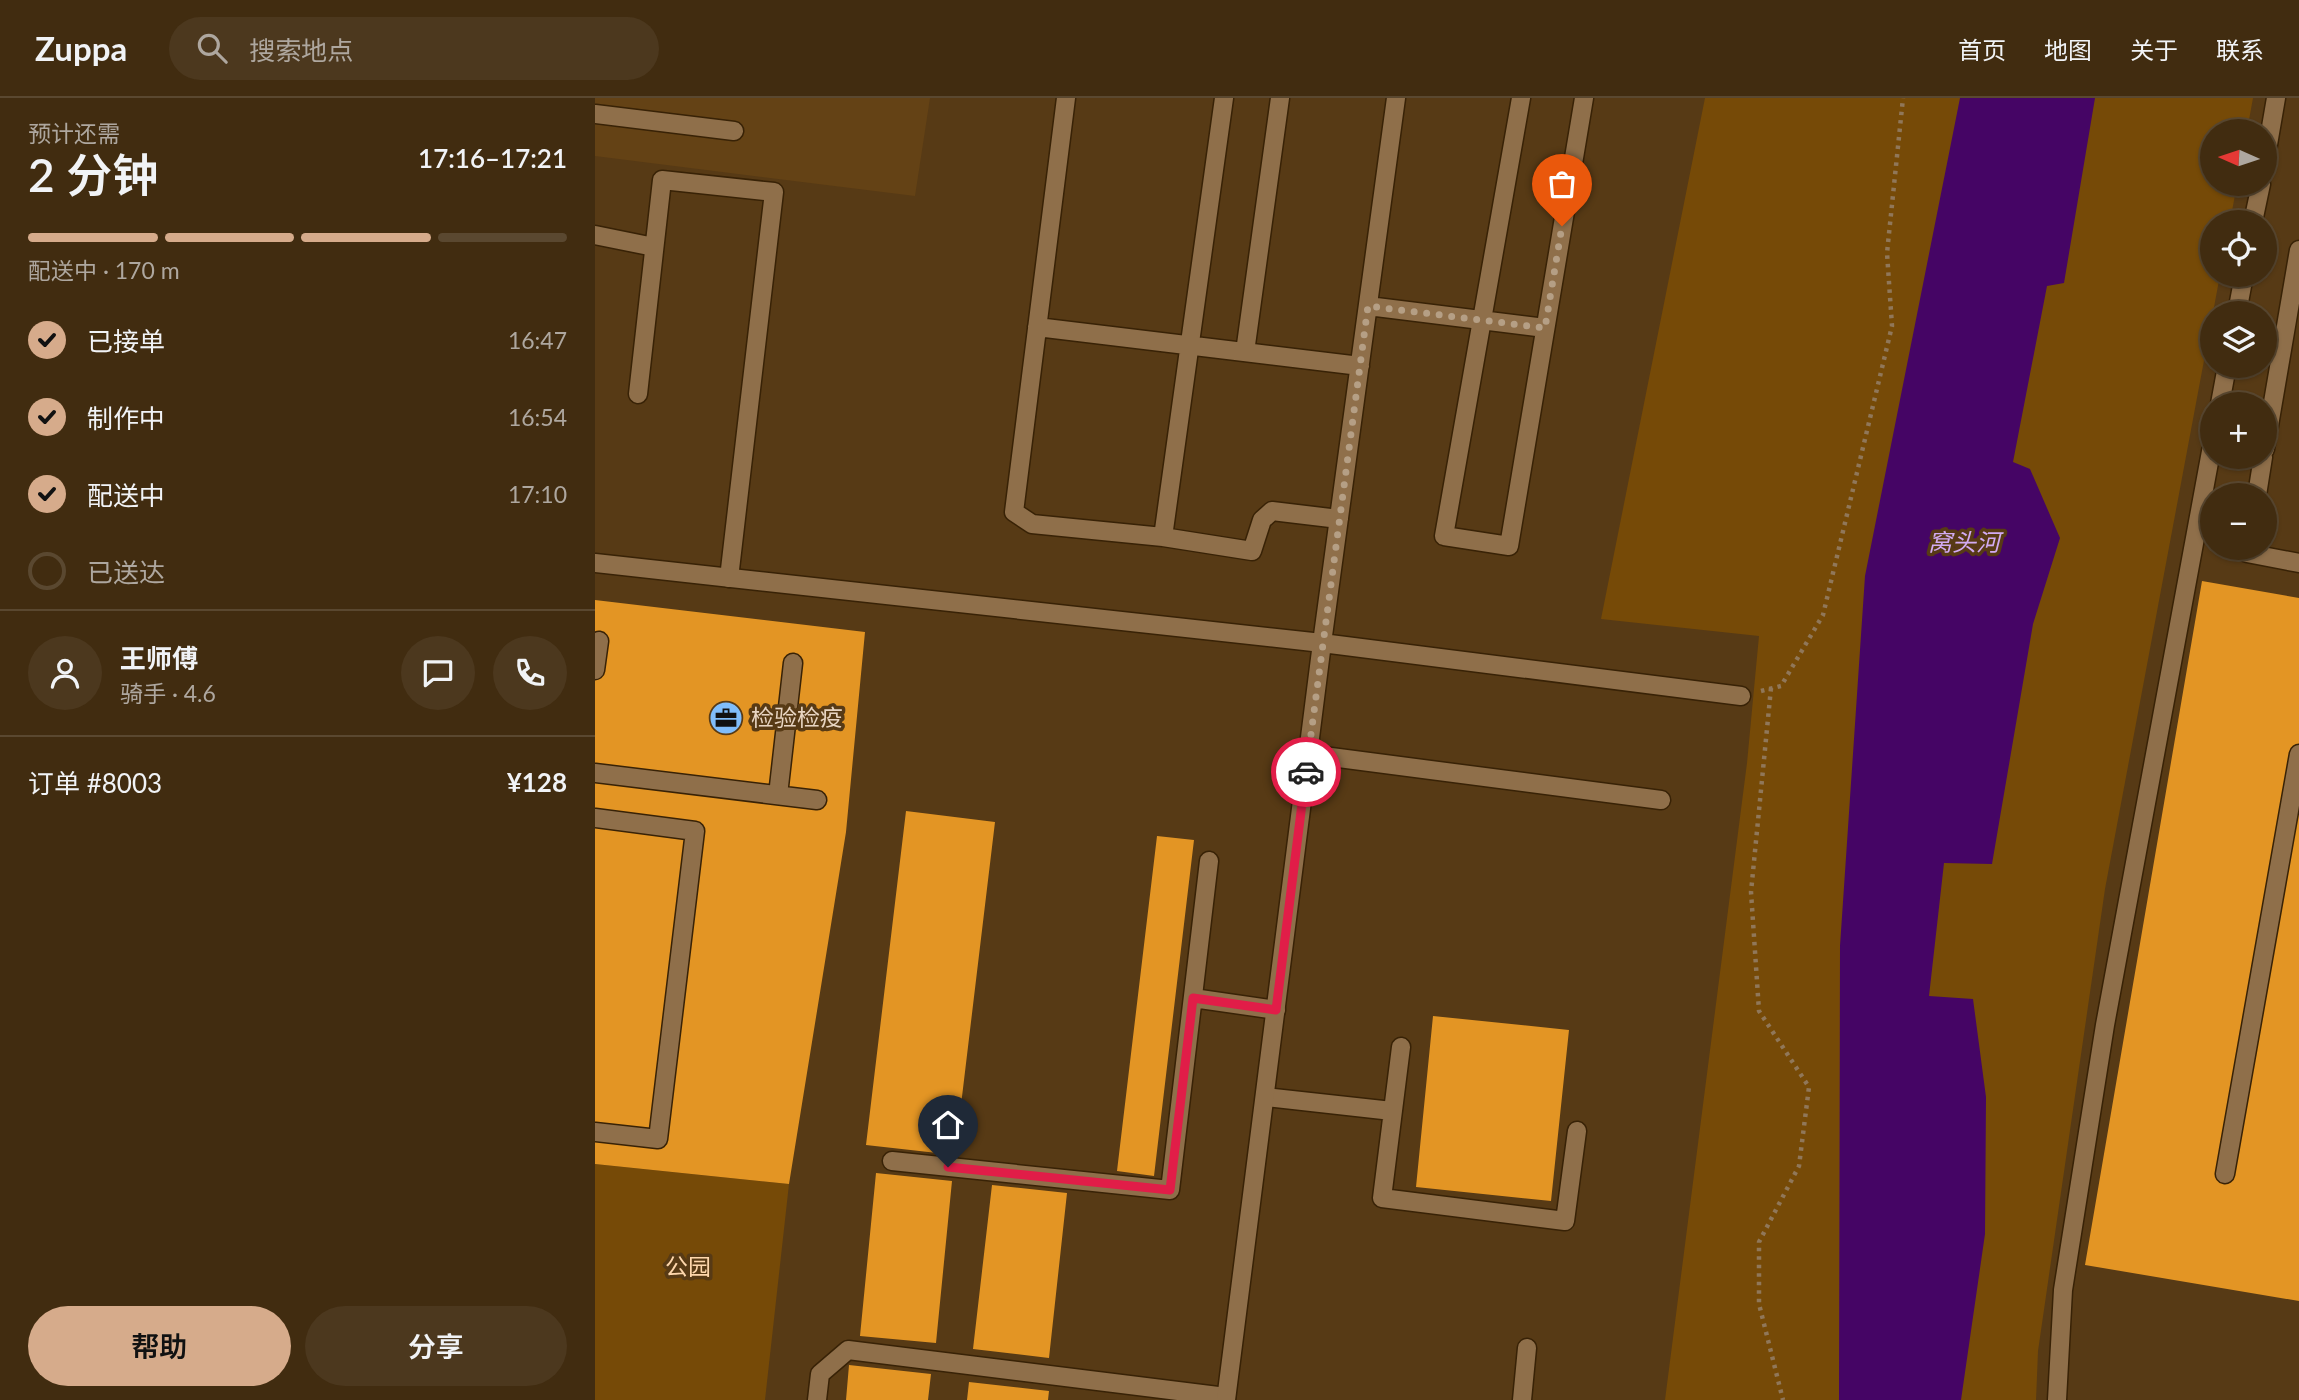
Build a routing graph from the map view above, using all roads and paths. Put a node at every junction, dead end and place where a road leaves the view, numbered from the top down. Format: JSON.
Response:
{"nodes":[{"id":1,"x":1066,"y":98,"type":"edge"},
{"id":2,"x":1224,"y":98,"type":"edge"},
{"id":3,"x":1280,"y":98,"type":"edge"},
{"id":4,"x":1396,"y":98,"type":"edge"},
{"id":5,"x":1521,"y":98,"type":"edge"},
{"id":6,"x":1584,"y":98,"type":"edge"},
{"id":7,"x":1903,"y":98,"type":"edge"},
{"id":8,"x":2276,"y":98,"type":"edge"},
{"id":9,"x":595,"y":114,"type":"edge"},
{"id":10,"x":2272,"y":119,"type":"edge"},
{"id":11,"x":734,"y":131,"type":"dead end"},
{"id":12,"x":595,"y":235,"type":"edge"},
{"id":13,"x":654,"y":247,"type":"junction"},
{"id":14,"x":2299,"y":250,"type":"edge"},
{"id":15,"x":1368,"y":306,"type":"junction"},
{"id":16,"x":1482,"y":320,"type":"junction"},
{"id":17,"x":1037,"y":327,"type":"junction"},
{"id":18,"x":1545,"y":328,"type":"junction"},
{"id":19,"x":1190,"y":346,"type":"junction"},
{"id":20,"x":1245,"y":352,"type":"junction"},
{"id":21,"x":1360,"y":366,"type":"junction"},
{"id":22,"x":2275,"y":392,"type":"edge"},
{"id":23,"x":638,"y":394,"type":"dead end"},
{"id":24,"x":2208,"y":469,"type":"edge"},
{"id":25,"x":1339,"y":519,"type":"junction"},
{"id":26,"x":1163,"y":537,"type":"junction"},
{"id":27,"x":2277,"y":559,"type":"edge"},
{"id":28,"x":2299,"y":563,"type":"edge"},
{"id":29,"x":595,"y":564,"type":"edge"},
{"id":30,"x":729,"y":578,"type":"junction"},
{"id":31,"x":599,"y":641,"type":"dead end"},
{"id":32,"x":1322,"y":643,"type":"junction"},
{"id":33,"x":793,"y":663,"type":"dead end"},
{"id":34,"x":595,"y":670,"type":"edge"},
{"id":35,"x":1771,"y":688,"type":"junction"},
{"id":36,"x":1741,"y":696,"type":"joint"},
{"id":37,"x":1308,"y":754,"type":"junction"},
{"id":38,"x":2299,"y":754,"type":"edge"},
{"id":39,"x":595,"y":773,"type":"edge"},
{"id":40,"x":778,"y":795,"type":"junction"},
{"id":41,"x":817,"y":800,"type":"dead end"},
{"id":42,"x":1661,"y":800,"type":"dead end"},
{"id":43,"x":595,"y":818,"type":"edge"},
{"id":44,"x":1209,"y":861,"type":"dead end"},
{"id":45,"x":1193,"y":998,"type":"junction"},
{"id":46,"x":1276,"y":1010,"type":"junction"},
{"id":47,"x":1401,"y":1047,"type":"dead end"},
{"id":48,"x":1265,"y":1097,"type":"junction"},
{"id":49,"x":1392,"y":1111,"type":"junction"},
{"id":50,"x":1577,"y":1131,"type":"dead end"},
{"id":51,"x":595,"y":1132,"type":"edge"},
{"id":52,"x":893,"y":1161,"type":"dead end"},
{"id":53,"x":2225,"y":1174,"type":"dead end"},
{"id":54,"x":1527,"y":1348,"type":"dead end"},
{"id":55,"x":1226,"y":1399,"type":"edge"},
{"id":56,"x":817,"y":1400,"type":"edge"},
{"id":57,"x":1522,"y":1400,"type":"edge"},
{"id":58,"x":1783,"y":1400,"type":"edge"},
{"id":59,"x":2057,"y":1400,"type":"edge"}],
"edges":[{"from":1,"to":17,"type":"street"},
{"from":2,"to":19,"type":"street"},
{"from":3,"to":20,"type":"street"},
{"from":4,"to":15,"type":"street"},
{"from":5,"to":16,"type":"street"},
{"from":6,"to":18,"type":"street"},
{"from":7,"to":35,"type":"path"},
{"from":8,"to":10,"type":"street"},
{"from":9,"to":11,"type":"street"},
{"from":12,"to":13,"type":"street"},
{"from":13,"to":23,"type":"street"},
{"from":13,"to":30,"type":"street"},
{"from":14,"to":22,"type":"street"},
{"from":15,"to":16,"type":"street"},
{"from":15,"to":21,"type":"street"},
{"from":16,"to":18,"type":"street"},
{"from":16,"to":18,"type":"street"},
{"from":17,"to":19,"type":"street"},
{"from":17,"to":26,"type":"street"},
{"from":19,"to":20,"type":"street"},
{"from":19,"to":26,"type":"street"},
{"from":20,"to":21,"type":"street"},
{"from":21,"to":25,"type":"street"},
{"from":24,"to":59,"type":"street"},
{"from":25,"to":26,"type":"street"},
{"from":25,"to":32,"type":"street"},
{"from":27,"to":28,"type":"street"},
{"from":29,"to":30,"type":"street"},
{"from":30,"to":32,"type":"street"},
{"from":31,"to":34,"type":"street"},
{"from":32,"to":36,"type":"street"},
{"from":32,"to":37,"type":"street"},
{"from":33,"to":40,"type":"street"},
{"from":35,"to":36,"type":"path"},
{"from":35,"to":58,"type":"path"},
{"from":37,"to":42,"type":"street"},
{"from":37,"to":46,"type":"street"},
{"from":38,"to":53,"type":"street"},
{"from":39,"to":40,"type":"street"},
{"from":40,"to":41,"type":"street"},
{"from":43,"to":51,"type":"street"},
{"from":44,"to":45,"type":"street"},
{"from":45,"to":46,"type":"street"},
{"from":45,"to":52,"type":"street"},
{"from":46,"to":48,"type":"street"},
{"from":47,"to":49,"type":"street"},
{"from":48,"to":49,"type":"street"},
{"from":48,"to":55,"type":"street"},
{"from":49,"to":50,"type":"street"},
{"from":54,"to":57,"type":"street"},
{"from":55,"to":56,"type":"street"}]}
